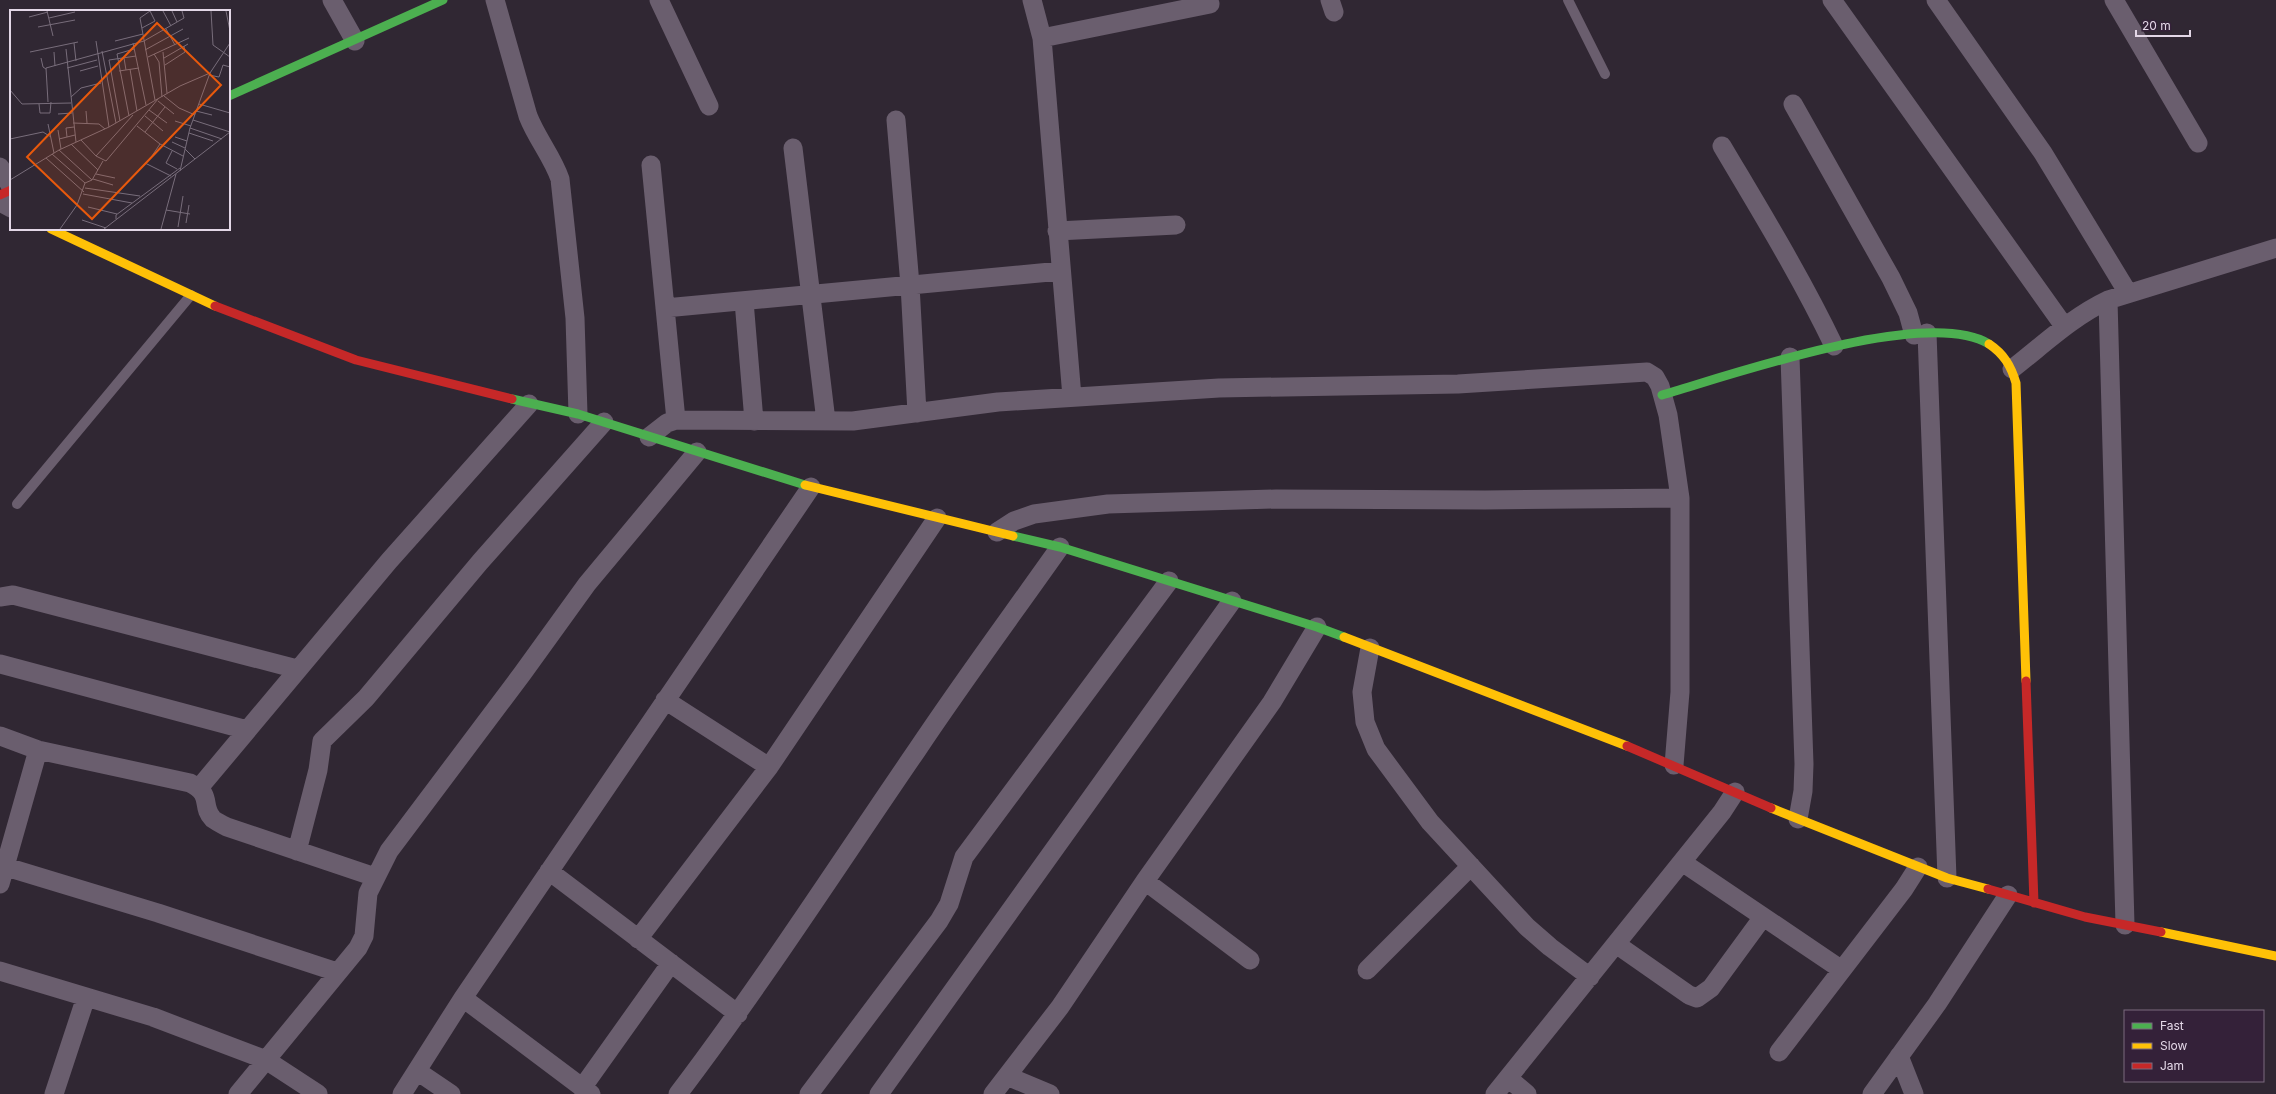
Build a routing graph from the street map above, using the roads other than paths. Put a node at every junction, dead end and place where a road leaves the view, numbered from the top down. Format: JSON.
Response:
{"nodes":[{"id":1,"x":332,"y":0,"type":"edge"},
{"id":2,"x":495,"y":0,"type":"edge"},
{"id":3,"x":659,"y":0,"type":"edge"},
{"id":4,"x":1032,"y":0,"type":"edge"},
{"id":5,"x":1568,"y":0,"type":"edge"},
{"id":6,"x":1832,"y":0,"type":"edge"},
{"id":7,"x":1936,"y":0,"type":"edge"},
{"id":8,"x":2114,"y":0,"type":"edge"},
{"id":9,"x":437,"y":1,"type":"edge"},
{"id":10,"x":1210,"y":4,"type":"dead end"},
{"id":11,"x":1042,"y":38,"type":"junction"},
{"id":12,"x":354,"y":42,"type":"junction"},
{"id":13,"x":1605,"y":74,"type":"dead end"},
{"id":14,"x":230,"y":96,"type":"edge"},
{"id":15,"x":1793,"y":104,"type":"dead end"},
{"id":16,"x":709,"y":106,"type":"dead end"},
{"id":17,"x":896,"y":120,"type":"dead end"},
{"id":18,"x":2198,"y":143,"type":"dead end"},
{"id":19,"x":1722,"y":146,"type":"dead end"},
{"id":20,"x":793,"y":148,"type":"dead end"},
{"id":21,"x":651,"y":165,"type":"dead end"},
{"id":22,"x":0,"y":167,"type":"edge"},
{"id":23,"x":10,"y":187,"type":"edge"},
{"id":24,"x":10,"y":190,"type":"edge"},
{"id":25,"x":0,"y":195,"type":"edge"},
{"id":26,"x":0,"y":202,"type":"edge"},
{"id":27,"x":10,"y":207,"type":"edge"},
{"id":28,"x":1176,"y":225,"type":"dead end"},
{"id":29,"x":53,"y":230,"type":"edge"},
{"id":30,"x":1057,"y":231,"type":"junction"},
{"id":31,"x":2276,"y":248,"type":"edge"},
{"id":32,"x":1061,"y":271,"type":"junction"},
{"id":33,"x":910,"y":285,"type":"junction"},
{"id":34,"x":2128,"y":293,"type":"junction"},
{"id":35,"x":812,"y":294,"type":"junction"},
{"id":36,"x":191,"y":295,"type":"junction"},
{"id":37,"x":2108,"y":300,"type":"junction"},
{"id":38,"x":744,"y":301,"type":"junction"},
{"id":39,"x":665,"y":308,"type":"junction"},
{"id":40,"x":2064,"y":326,"type":"junction"},
{"id":41,"x":1921,"y":334,"type":"junction"},
{"id":42,"x":1834,"y":346,"type":"junction"},
{"id":43,"x":1790,"y":357,"type":"junction"},
{"id":44,"x":2012,"y":369,"type":"junction"},
{"id":45,"x":1662,"y":395,"type":"junction"},
{"id":46,"x":1072,"y":397,"type":"junction"},
{"id":47,"x":529,"y":404,"type":"junction"},
{"id":48,"x":917,"y":413,"type":"junction"},
{"id":49,"x":578,"y":414,"type":"junction"},
{"id":50,"x":676,"y":420,"type":"junction"},
{"id":51,"x":754,"y":421,"type":"junction"},
{"id":52,"x":826,"y":421,"type":"junction"},
{"id":53,"x":604,"y":422,"type":"junction"},
{"id":54,"x":649,"y":437,"type":"junction"},
{"id":55,"x":697,"y":452,"type":"junction"},
{"id":56,"x":811,"y":487,"type":"junction"},
{"id":57,"x":1680,"y":498,"type":"junction"},
{"id":58,"x":17,"y":504,"type":"dead end"},
{"id":59,"x":937,"y":518,"type":"junction"},
{"id":60,"x":997,"y":532,"type":"junction"},
{"id":61,"x":1060,"y":547,"type":"junction"},
{"id":62,"x":1169,"y":581,"type":"junction"},
{"id":63,"x":0,"y":597,"type":"edge"},
{"id":64,"x":1232,"y":601,"type":"junction"},
{"id":65,"x":1317,"y":627,"type":"junction"},
{"id":66,"x":1370,"y":648,"type":"junction"},
{"id":67,"x":0,"y":664,"type":"edge"},
{"id":68,"x":298,"y":669,"type":"junction"},
{"id":69,"x":665,"y":700,"type":"junction"},
{"id":70,"x":247,"y":730,"type":"junction"},
{"id":71,"x":0,"y":736,"type":"edge"},
{"id":72,"x":38,"y":750,"type":"junction"},
{"id":73,"x":1674,"y":765,"type":"junction"},
{"id":74,"x":769,"y":767,"type":"junction"},
{"id":75,"x":199,"y":788,"type":"junction"},
{"id":76,"x":1735,"y":792,"type":"junction"},
{"id":77,"x":1798,"y":819,"type":"junction"},
{"id":78,"x":296,"y":850,"type":"junction"},
{"id":79,"x":1682,"y":862,"type":"junction"},
{"id":80,"x":1470,"y":866,"type":"junction"},
{"id":81,"x":1918,"y":867,"type":"junction"},
{"id":82,"x":549,"y":871,"type":"junction"},
{"id":83,"x":2,"y":872,"type":"edge"},
{"id":84,"x":375,"y":877,"type":"junction"},
{"id":85,"x":1948,"y":878,"type":"junction"},
{"id":86,"x":1145,"y":881,"type":"junction"},
{"id":87,"x":2008,"y":895,"type":"junction"},
{"id":88,"x":2034,"y":903,"type":"junction"},
{"id":89,"x":1763,"y":917,"type":"junction"},
{"id":90,"x":2125,"y":925,"type":"junction"},
{"id":91,"x":638,"y":939,"type":"junction"},
{"id":92,"x":1616,"y":944,"type":"junction"},
{"id":93,"x":2276,"y":956,"type":"edge"},
{"id":94,"x":1250,"y":960,"type":"dead end"},
{"id":95,"x":671,"y":963,"type":"junction"},
{"id":96,"x":1367,"y":970,"type":"dead end"},
{"id":97,"x":1842,"y":970,"type":"junction"},
{"id":98,"x":0,"y":972,"type":"edge"},
{"id":99,"x":337,"y":972,"type":"junction"},
{"id":100,"x":1590,"y":977,"type":"junction"},
{"id":101,"x":86,"y":997,"type":"junction"},
{"id":102,"x":463,"y":998,"type":"junction"},
{"id":103,"x":738,"y":1014,"type":"junction"},
{"id":104,"x":1778,"y":1052,"type":"dead end"},
{"id":105,"x":1899,"y":1056,"type":"junction"},
{"id":106,"x":266,"y":1060,"type":"junction"},
{"id":107,"x":417,"y":1071,"type":"junction"},
{"id":108,"x":1007,"y":1076,"type":"junction"},
{"id":109,"x":1508,"y":1078,"type":"junction"},
{"id":110,"x":586,"y":1091,"type":"edge"},
{"id":111,"x":54,"y":1094,"type":"edge"},
{"id":112,"x":238,"y":1094,"type":"edge"},
{"id":113,"x":318,"y":1094,"type":"edge"},
{"id":114,"x":402,"y":1094,"type":"edge"},
{"id":115,"x":451,"y":1094,"type":"edge"},
{"id":116,"x":678,"y":1094,"type":"edge"},
{"id":117,"x":809,"y":1094,"type":"edge"},
{"id":118,"x":878,"y":1094,"type":"edge"},
{"id":119,"x":993,"y":1094,"type":"edge"},
{"id":120,"x":1050,"y":1094,"type":"edge"},
{"id":121,"x":1495,"y":1094,"type":"edge"},
{"id":122,"x":1527,"y":1094,"type":"edge"},
{"id":123,"x":1872,"y":1094,"type":"edge"},
{"id":124,"x":1914,"y":1094,"type":"edge"}],
"edges":[{"from":1,"to":12,"type":"street"},
{"from":2,"to":49,"type":"street"},
{"from":3,"to":16,"type":"street"},
{"from":4,"to":11,"type":"street"},
{"from":5,"to":13,"type":"lane"},
{"from":6,"to":40,"type":"street"},
{"from":7,"to":34,"type":"street"},
{"from":8,"to":18,"type":"street"},
{"from":9,"to":12,"type":"street"},
{"from":10,"to":11,"type":"street"},
{"from":11,"to":30,"type":"street"},
{"from":12,"to":14,"type":"street"},
{"from":15,"to":41,"type":"street"},
{"from":17,"to":33,"type":"street"},
{"from":19,"to":42,"type":"street"},
{"from":20,"to":35,"type":"street"},
{"from":21,"to":39,"type":"street"},
{"from":22,"to":23,"type":"street"},
{"from":24,"to":25,"type":"street"},
{"from":26,"to":27,"type":"street"},
{"from":28,"to":30,"type":"street"},
{"from":29,"to":36,"type":"street"},
{"from":30,"to":32,"type":"street"},
{"from":31,"to":34,"type":"street"},
{"from":32,"to":33,"type":"street"},
{"from":32,"to":46,"type":"street"},
{"from":33,"to":35,"type":"street"},
{"from":33,"to":48,"type":"street"},
{"from":34,"to":37,"type":"street"},
{"from":35,"to":38,"type":"street"},
{"from":35,"to":52,"type":"street"},
{"from":36,"to":47,"type":"street"},
{"from":36,"to":58,"type":"lane"},
{"from":37,"to":40,"type":"street"},
{"from":37,"to":90,"type":"street"},
{"from":38,"to":39,"type":"street"},
{"from":38,"to":51,"type":"street"},
{"from":39,"to":50,"type":"street"},
{"from":40,"to":44,"type":"street"},
{"from":41,"to":42,"type":"street"},
{"from":41,"to":44,"type":"street"},
{"from":41,"to":85,"type":"street"},
{"from":42,"to":43,"type":"street"},
{"from":43,"to":45,"type":"street"},
{"from":43,"to":77,"type":"street"},
{"from":44,"to":88,"type":"street"},
{"from":45,"to":46,"type":"street"},
{"from":45,"to":57,"type":"street"},
{"from":46,"to":48,"type":"street"},
{"from":47,"to":49,"type":"street"},
{"from":47,"to":68,"type":"street"},
{"from":48,"to":52,"type":"street"},
{"from":49,"to":53,"type":"street"},
{"from":50,"to":51,"type":"street"},
{"from":50,"to":54,"type":"street"},
{"from":51,"to":52,"type":"street"},
{"from":53,"to":54,"type":"street"},
{"from":53,"to":78,"type":"street"},
{"from":54,"to":55,"type":"street"},
{"from":55,"to":56,"type":"street"},
{"from":55,"to":84,"type":"street"},
{"from":56,"to":59,"type":"street"},
{"from":56,"to":69,"type":"street"},
{"from":57,"to":60,"type":"street"},
{"from":57,"to":73,"type":"street"},
{"from":59,"to":60,"type":"street"},
{"from":59,"to":74,"type":"street"},
{"from":60,"to":61,"type":"street"},
{"from":61,"to":62,"type":"street"},
{"from":61,"to":103,"type":"street"},
{"from":62,"to":64,"type":"street"},
{"from":62,"to":117,"type":"street"},
{"from":63,"to":68,"type":"street"},
{"from":64,"to":65,"type":"street"},
{"from":64,"to":118,"type":"street"},
{"from":65,"to":66,"type":"street"},
{"from":65,"to":86,"type":"street"},
{"from":66,"to":73,"type":"street"},
{"from":66,"to":80,"type":"street"},
{"from":67,"to":70,"type":"street"},
{"from":68,"to":70,"type":"street"},
{"from":69,"to":74,"type":"street"},
{"from":69,"to":82,"type":"street"},
{"from":70,"to":75,"type":"street"},
{"from":71,"to":72,"type":"street"},
{"from":72,"to":75,"type":"street"},
{"from":72,"to":83,"type":"street"},
{"from":73,"to":76,"type":"street"},
{"from":74,"to":91,"type":"street"},
{"from":75,"to":78,"type":"street"},
{"from":76,"to":77,"type":"street"},
{"from":76,"to":79,"type":"street"},
{"from":77,"to":81,"type":"street"},
{"from":78,"to":84,"type":"street"},
{"from":79,"to":89,"type":"street"},
{"from":79,"to":92,"type":"street"},
{"from":80,"to":96,"type":"street"},
{"from":80,"to":100,"type":"street"},
{"from":81,"to":85,"type":"street"},
{"from":81,"to":97,"type":"street"},
{"from":82,"to":91,"type":"street"},
{"from":82,"to":102,"type":"street"},
{"from":83,"to":99,"type":"street"},
{"from":84,"to":99,"type":"street"},
{"from":85,"to":87,"type":"street"},
{"from":86,"to":94,"type":"street"},
{"from":86,"to":108,"type":"street"},
{"from":87,"to":88,"type":"street"},
{"from":87,"to":105,"type":"street"},
{"from":88,"to":90,"type":"street"},
{"from":89,"to":92,"type":"street"},
{"from":89,"to":97,"type":"street"},
{"from":90,"to":93,"type":"street"},
{"from":91,"to":95,"type":"street"},
{"from":92,"to":100,"type":"street"},
{"from":95,"to":103,"type":"street"},
{"from":95,"to":110,"type":"street"},
{"from":97,"to":104,"type":"street"},
{"from":98,"to":101,"type":"street"},
{"from":99,"to":106,"type":"street"},
{"from":100,"to":109,"type":"street"},
{"from":101,"to":106,"type":"street"},
{"from":101,"to":111,"type":"street"},
{"from":102,"to":107,"type":"street"},
{"from":102,"to":110,"type":"street"},
{"from":103,"to":116,"type":"street"},
{"from":105,"to":123,"type":"street"},
{"from":105,"to":124,"type":"street"},
{"from":106,"to":112,"type":"street"},
{"from":106,"to":113,"type":"street"},
{"from":107,"to":114,"type":"street"},
{"from":107,"to":115,"type":"street"},
{"from":108,"to":119,"type":"street"},
{"from":108,"to":120,"type":"street"},
{"from":109,"to":121,"type":"street"},
{"from":109,"to":122,"type":"street"}]}
